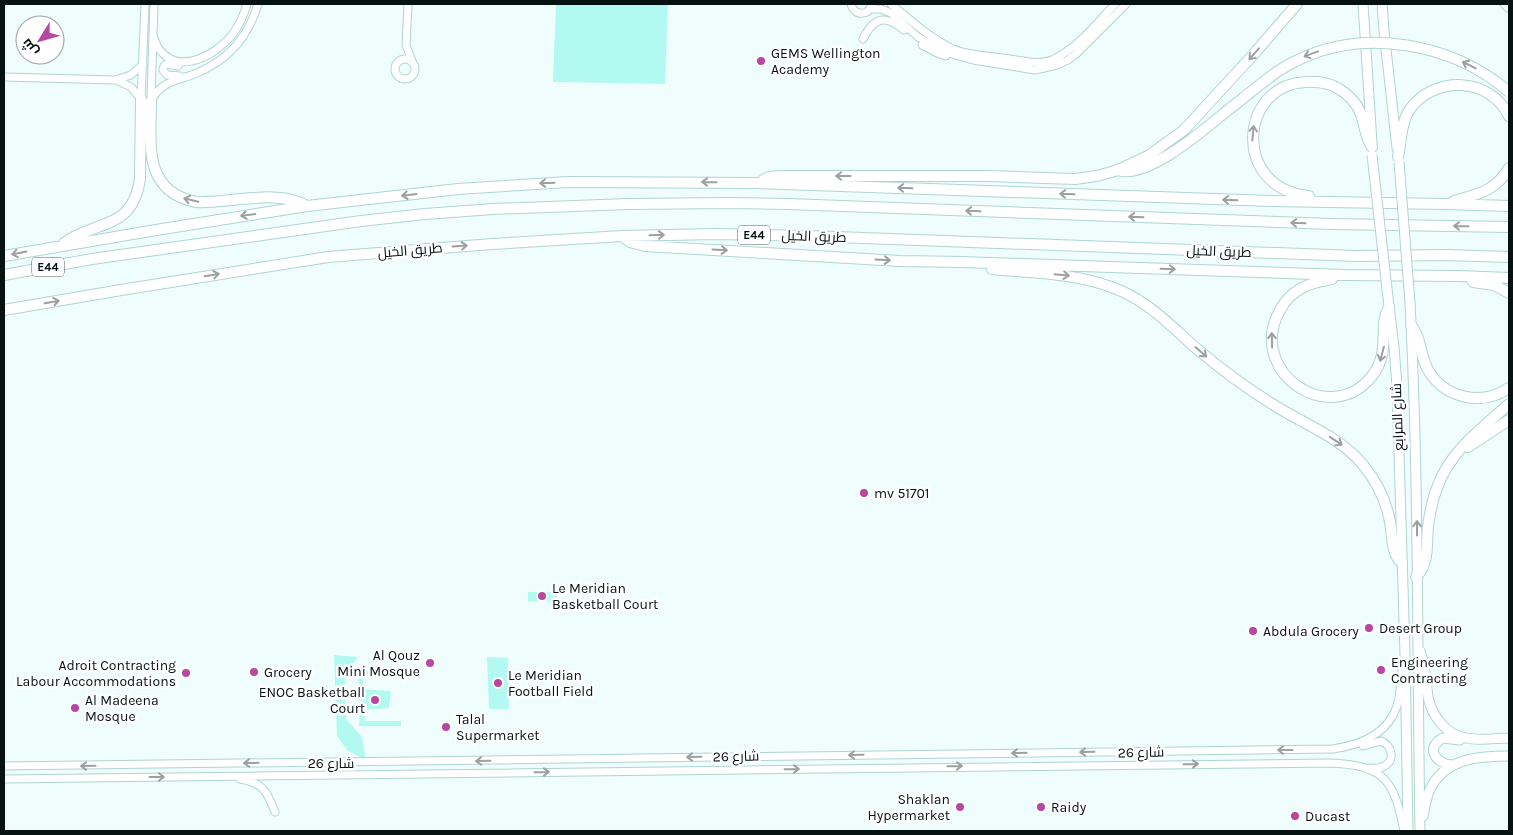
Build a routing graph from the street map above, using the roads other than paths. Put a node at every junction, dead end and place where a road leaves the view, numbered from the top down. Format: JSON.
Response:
{"nodes":[{"id":1,"x":145,"y":4,"type":"edge"},
{"id":2,"x":154,"y":4,"type":"edge"},
{"id":3,"x":247,"y":4,"type":"edge"},
{"id":4,"x":258,"y":4,"type":"edge"},
{"id":5,"x":408,"y":4,"type":"edge"},
{"id":6,"x":851,"y":4,"type":"edge"},
{"id":7,"x":885,"y":4,"type":"edge"},
{"id":8,"x":891,"y":4,"type":"edge"},
{"id":9,"x":1110,"y":4,"type":"edge"},
{"id":10,"x":1115,"y":4,"type":"edge"},
{"id":11,"x":1126,"y":4,"type":"edge"},
{"id":12,"x":1297,"y":4,"type":"edge"},
{"id":13,"x":1363,"y":4,"type":"edge"},
{"id":14,"x":1382,"y":4,"type":"edge"},
{"id":15,"x":1506,"y":4,"type":"edge"},
{"id":16,"x":872,"y":6,"type":"edge"},
{"id":17,"x":1509,"y":7,"type":"edge"},
{"id":18,"x":900,"y":12,"type":"junction"},
{"id":19,"x":153,"y":35,"type":"junction"},
{"id":20,"x":863,"y":39,"type":"dead end"},
{"id":21,"x":406,"y":45,"type":"junction"},
{"id":22,"x":949,"y":45,"type":"junction"},
{"id":23,"x":961,"y":57,"type":"junction"},
{"id":24,"x":202,"y":58,"type":"junction"},
{"id":25,"x":412,"y":61,"type":"junction"},
{"id":26,"x":398,"y":62,"type":"junction"},
{"id":27,"x":143,"y":64,"type":"junction"},
{"id":28,"x":192,"y":75,"type":"junction"},
{"id":29,"x":4,"y":77,"type":"edge"},
{"id":30,"x":115,"y":80,"type":"junction"},
{"id":31,"x":1509,"y":92,"type":"edge"},
{"id":32,"x":146,"y":100,"type":"junction"},
{"id":33,"x":1509,"y":116,"type":"edge"},
{"id":34,"x":1372,"y":151,"type":"junction"},
{"id":35,"x":1398,"y":160,"type":"junction"},
{"id":36,"x":1509,"y":168,"type":"edge"},
{"id":37,"x":1118,"y":170,"type":"junction"},
{"id":38,"x":758,"y":183,"type":"junction"},
{"id":39,"x":1331,"y":202,"type":"junction"},
{"id":40,"x":1446,"y":204,"type":"junction"},
{"id":41,"x":307,"y":206,"type":"junction"},
{"id":42,"x":1509,"y":206,"type":"edge"},
{"id":43,"x":1509,"y":227,"type":"edge"},
{"id":44,"x":622,"y":236,"type":"junction"},
{"id":45,"x":61,"y":246,"type":"junction"},
{"id":46,"x":4,"y":256,"type":"edge"},
{"id":47,"x":1509,"y":258,"type":"edge"},
{"id":48,"x":962,"y":262,"type":"junction"},
{"id":49,"x":4,"y":275,"type":"edge"},
{"id":50,"x":1344,"y":275,"type":"junction"},
{"id":51,"x":1458,"y":276,"type":"junction"},
{"id":52,"x":1509,"y":278,"type":"edge"},
{"id":53,"x":1509,"y":293,"type":"edge"},
{"id":54,"x":1390,"y":307,"type":"junction"},
{"id":55,"x":4,"y":310,"type":"edge"},
{"id":56,"x":1411,"y":325,"type":"junction"},
{"id":57,"x":1509,"y":388,"type":"edge"},
{"id":58,"x":1509,"y":404,"type":"edge"},
{"id":59,"x":1509,"y":420,"type":"edge"},
{"id":60,"x":1455,"y":456,"type":"junction"},
{"id":61,"x":1402,"y":563,"type":"junction"},
{"id":62,"x":1416,"y":577,"type":"junction"},
{"id":63,"x":1417,"y":643,"type":"junction"},
{"id":64,"x":1405,"y":654,"type":"junction"},
{"id":65,"x":1509,"y":738,"type":"edge"},
{"id":66,"x":1468,"y":739,"type":"junction"},
{"id":67,"x":1334,"y":750,"type":"junction"},
{"id":68,"x":742,"y":756,"type":"junction"},
{"id":69,"x":1509,"y":756,"type":"edge"},
{"id":70,"x":289,"y":763,"type":"junction"},
{"id":71,"x":1452,"y":765,"type":"junction"},
{"id":72,"x":4,"y":766,"type":"edge"},
{"id":73,"x":1367,"y":768,"type":"junction"},
{"id":74,"x":738,"y":770,"type":"junction"},
{"id":75,"x":276,"y":775,"type":"junction"},
{"id":76,"x":225,"y":776,"type":"junction"},
{"id":77,"x":4,"y":779,"type":"edge"},
{"id":78,"x":275,"y":812,"type":"dead end"},
{"id":79,"x":1420,"y":830,"type":"edge"},
{"id":80,"x":1404,"y":831,"type":"edge"},
{"id":81,"x":1408,"y":831,"type":"edge"}],
"edges":[{"from":1,"to":27,"type":"street"},
{"from":2,"to":19,"type":"street"},
{"from":3,"to":24,"type":"street"},
{"from":4,"to":28,"type":"street"},
{"from":5,"to":21,"type":"street"},
{"from":6,"to":16,"type":"street"},
{"from":7,"to":18,"type":"street"},
{"from":8,"to":18,"type":"street"},
{"from":9,"to":22,"type":"street"},
{"from":10,"to":22,"type":"street"},
{"from":11,"to":23,"type":"street"},
{"from":12,"to":37,"type":"highway","one_way":true},
{"from":13,"to":34,"type":"main road","name":"شارع المرابع"},
{"from":14,"to":35,"type":"main road","name":"شارع المرابع"},
{"from":15,"to":17,"type":"highway"},
{"from":16,"to":23,"type":"street"},
{"from":18,"to":22,"type":"street"},
{"from":19,"to":24,"type":"street"},
{"from":19,"to":32,"type":"street"},
{"from":20,"to":23,"type":"street"},
{"from":21,"to":25,"type":"street"},
{"from":21,"to":26,"type":"street"},
{"from":24,"to":28,"type":"street"},
{"from":25,"to":26,"type":"street"},
{"from":25,"to":26,"type":"street"},
{"from":27,"to":30,"type":"street"},
{"from":27,"to":32,"type":"street"},
{"from":28,"to":32,"type":"street"},
{"from":29,"to":30,"type":"street"},
{"from":30,"to":32,"type":"street"},
{"from":31,"to":37,"type":"highway","one_way":true,"bridge":true},
{"from":41,"to":32,"type":"highway","one_way":true},
{"from":32,"to":45,"type":"highway"},
{"from":33,"to":35,"type":"highway"},
{"from":39,"to":34,"type":"highway","one_way":true},
{"from":34,"to":54,"type":"main road","name":"شارع المرابع","bridge":true},
{"from":35,"to":56,"type":"main road","name":"شارع المرابع","bridge":true},
{"from":36,"to":40,"type":"highway"},
{"from":37,"to":38,"type":"highway","one_way":true},
{"from":39,"to":38,"type":"highway","one_way":true},
{"from":38,"to":41,"type":"highway","one_way":true},
{"from":39,"to":40,"type":"highway"},
{"from":40,"to":42,"type":"highway"},
{"from":41,"to":45,"type":"highway","one_way":true},
{"from":43,"to":49,"type":"highway","number":"E44","one_way":true},
{"from":44,"to":47,"type":"highway","name":"طريق الخيل","number":"E44","one_way":true},
{"from":44,"to":48,"type":"highway","one_way":true},
{"from":55,"to":44,"type":"highway","name":"طريق الخيل","number":"E44","one_way":true},
{"from":45,"to":46,"type":"highway","one_way":true},
{"from":48,"to":50,"type":"highway","one_way":true},
{"from":48,"to":61,"type":"highway","one_way":true},
{"from":50,"to":51,"type":"highway"},
{"from":54,"to":50,"type":"highway","one_way":true},
{"from":51,"to":52,"type":"highway"},
{"from":51,"to":53,"type":"highway"},
{"from":54,"to":61,"type":"main road","name":"شارع المرابع"},
{"from":56,"to":57,"type":"highway"},
{"from":62,"to":56,"type":"main road","name":"شارع المرابع","one_way":true},
{"from":58,"to":60,"type":"highway"},
{"from":59,"to":60,"type":"highway"},
{"from":60,"to":62,"type":"highway"},
{"from":61,"to":64,"type":"main road","name":"شارع المرابع"},
{"from":62,"to":63,"type":"main road","name":"شارع المرابع"},
{"from":63,"to":66,"type":"main road"},
{"from":63,"to":79,"type":"main road","name":"شارع المرابع"},
{"from":64,"to":67,"type":"street","name":"شارع 26"},
{"from":64,"to":81,"type":"main road","name":"شارع المرابع"},
{"from":65,"to":66,"type":"main road"},
{"from":66,"to":71,"type":"main road"},
{"from":67,"to":68,"type":"street","name":"شارع 26","one_way":true},
{"from":67,"to":73,"type":"street"},
{"from":68,"to":70,"type":"street","name":"شارع 26","one_way":true},
{"from":68,"to":74,"type":"street"},
{"from":69,"to":71,"type":"main road"},
{"from":70,"to":72,"type":"street","name":"شارع 26","one_way":true},
{"from":70,"to":75,"type":"street"},
{"from":71,"to":79,"type":"main road"},
{"from":74,"to":73,"type":"street","name":"شارع 26","one_way":true},
{"from":73,"to":80,"type":"street","name":"شارع 26"},
{"from":75,"to":74,"type":"street","name":"شارع 26","one_way":true},
{"from":75,"to":76,"type":"street","name":"شارع 26"},
{"from":77,"to":76,"type":"street","name":"شارع 26","one_way":true},
{"from":76,"to":78,"type":"street"}]}
